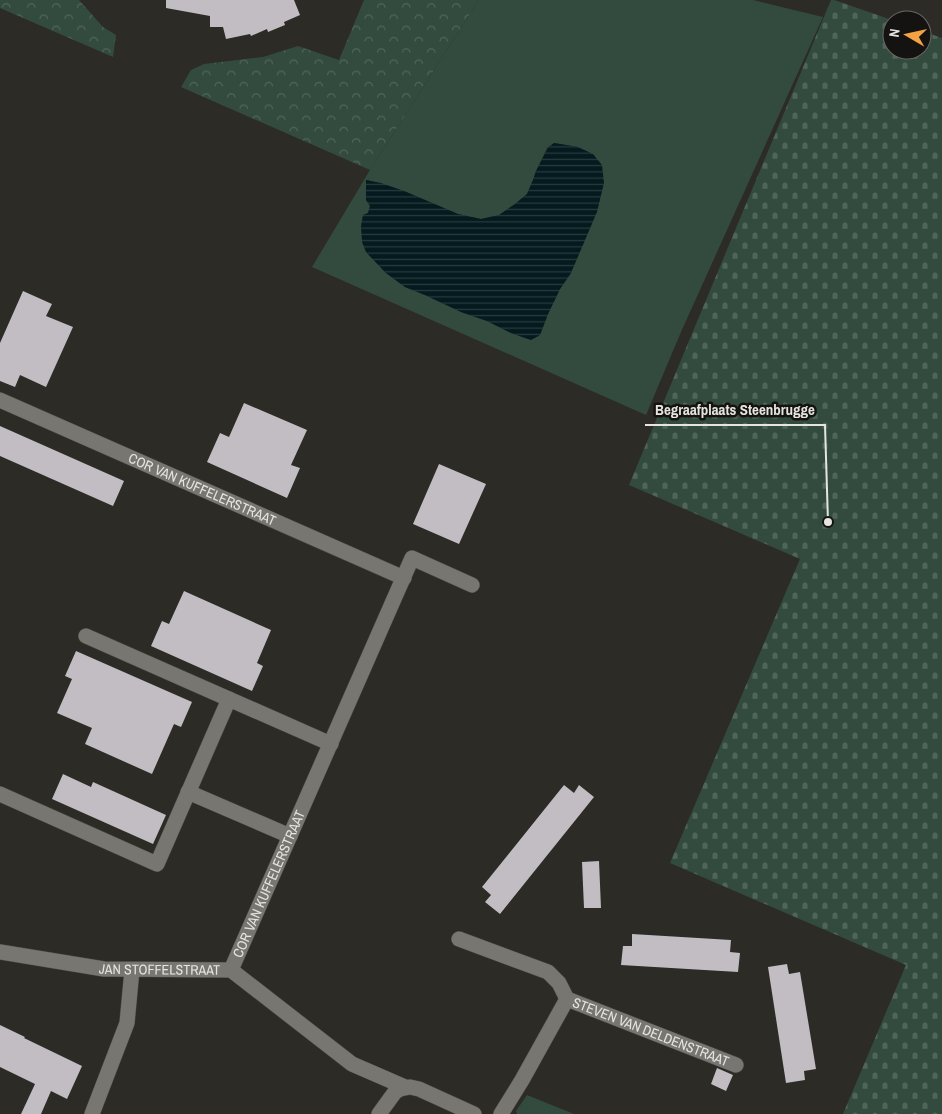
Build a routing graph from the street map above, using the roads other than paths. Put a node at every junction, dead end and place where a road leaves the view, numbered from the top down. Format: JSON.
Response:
{"nodes":[{"id":1,"x":0,"y":400,"type":"edge"},
{"id":2,"x":404,"y":578,"type":"junction"},
{"id":3,"x":472,"y":584,"type":"dead end"},
{"id":4,"x":86,"y":636,"type":"dead end"},
{"id":5,"x":229,"y":699,"type":"junction"},
{"id":6,"x":331,"y":744,"type":"junction"},
{"id":7,"x":188,"y":792,"type":"junction"},
{"id":8,"x":0,"y":794,"type":"edge"},
{"id":9,"x":290,"y":836,"type":"junction"},
{"id":10,"x":459,"y":939,"type":"dead end"},
{"id":11,"x":0,"y":952,"type":"edge"},
{"id":12,"x":132,"y":970,"type":"junction"},
{"id":13,"x":231,"y":970,"type":"junction"},
{"id":14,"x":567,"y":999,"type":"junction"},
{"id":15,"x":736,"y":1065,"type":"dead end"},
{"id":16,"x":405,"y":1087,"type":"junction"},
{"id":17,"x":92,"y":1114,"type":"edge"},
{"id":18,"x":379,"y":1114,"type":"edge"},
{"id":19,"x":474,"y":1114,"type":"edge"},
{"id":20,"x":501,"y":1114,"type":"edge"}],
"edges":[{"from":1,"to":2,"type":"street","name":"COR VAN KUFFELERSTRAAT"},
{"from":2,"to":3,"type":"street","name":"COR VAN KUFFELERSTRAAT"},
{"from":2,"to":6,"type":"street","name":"COR VAN KUFFELERSTRAAT"},
{"from":4,"to":5,"type":"street"},
{"from":5,"to":6,"type":"street"},
{"from":5,"to":7,"type":"street"},
{"from":6,"to":9,"type":"street","name":"COR VAN KUFFELERSTRAAT"},
{"from":7,"to":8,"type":"street"},
{"from":7,"to":9,"type":"street"},
{"from":9,"to":13,"type":"street","name":"COR VAN KUFFELERSTRAAT"},
{"from":10,"to":14,"type":"street","name":"STEVEN VAN DELDENSTRAAT"},
{"from":11,"to":12,"type":"street","name":"JAN STOFFELSTRAAT"},
{"from":12,"to":13,"type":"street","name":"JAN STOFFELSTRAAT"},
{"from":12,"to":17,"type":"street"},
{"from":13,"to":16,"type":"street","name":"JAN STOFFELSTRAAT"},
{"from":14,"to":15,"type":"street","name":"STEVEN VAN DELDENSTRAAT"},
{"from":14,"to":20,"type":"street","name":"STEVEN VAN DELDENSTRAAT"},
{"from":16,"to":18,"type":"street"},
{"from":16,"to":19,"type":"street","name":"JAN STOFFELSTRAAT"}]}
